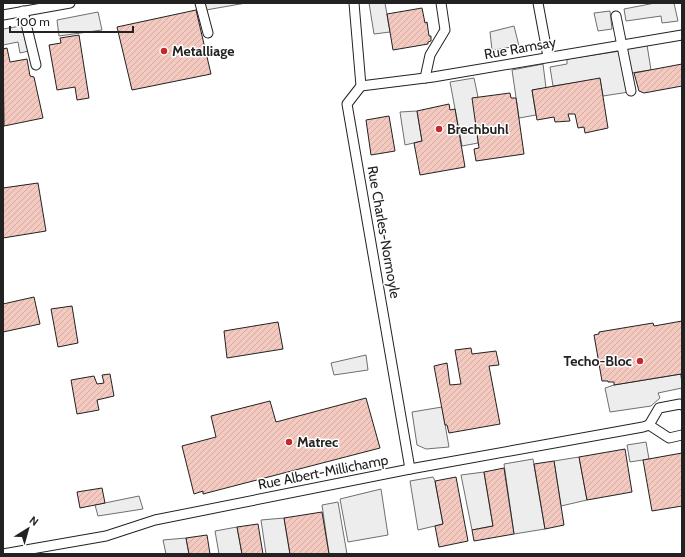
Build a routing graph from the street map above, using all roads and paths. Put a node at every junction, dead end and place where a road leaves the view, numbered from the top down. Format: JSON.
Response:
{"nodes":[{"id":1,"x":70,"y":3,"type":"edge"},
{"id":2,"x":200,"y":3,"type":"edge"},
{"id":3,"x":354,"y":3,"type":"edge"},
{"id":4,"x":441,"y":3,"type":"edge"},
{"id":5,"x":538,"y":3,"type":"edge"},
{"id":6,"x":24,"y":11,"type":"junction"},
{"id":7,"x":3,"y":15,"type":"edge"},
{"id":8,"x":616,"y":16,"type":"dead end"},
{"id":9,"x":208,"y":33,"type":"dead end"},
{"id":10,"x":682,"y":35,"type":"edge"},
{"id":11,"x":621,"y":45,"type":"junction"},
{"id":12,"x":548,"y":57,"type":"junction"},
{"id":13,"x":36,"y":65,"type":"dead end"},
{"id":14,"x":425,"y":78,"type":"junction"},
{"id":15,"x":361,"y":86,"type":"junction"},
{"id":16,"x":631,"y":91,"type":"dead end"},
{"id":17,"x":682,"y":405,"type":"edge"},
{"id":18,"x":649,"y":425,"type":"junction"},
{"id":19,"x":682,"y":435,"type":"edge"},
{"id":20,"x":410,"y":469,"type":"junction"},
{"id":21,"x":3,"y":554,"type":"edge"}],
"edges":[{"from":1,"to":6,"type":"street"},
{"from":2,"to":9,"type":"street"},
{"from":3,"to":15,"type":"street"},
{"from":4,"to":14,"type":"street"},
{"from":5,"to":12,"type":"street"},
{"from":6,"to":7,"type":"street"},
{"from":6,"to":13,"type":"street"},
{"from":8,"to":11,"type":"street"},
{"from":10,"to":11,"type":"street","name":"Rue Ramsay"},
{"from":11,"to":12,"type":"street","name":"Rue Ramsay"},
{"from":11,"to":16,"type":"street"},
{"from":12,"to":14,"type":"street","name":"Rue Ramsay"},
{"from":14,"to":15,"type":"street","name":"Rue Ramsay"},
{"from":15,"to":20,"type":"street","name":"Rue Charles-Normoyle"},
{"from":17,"to":18,"type":"street"},
{"from":18,"to":19,"type":"street"},
{"from":18,"to":20,"type":"street","name":"Rue Albert-Millichamp"},
{"from":20,"to":21,"type":"street","name":"Rue Albert-Millichamp"}]}
